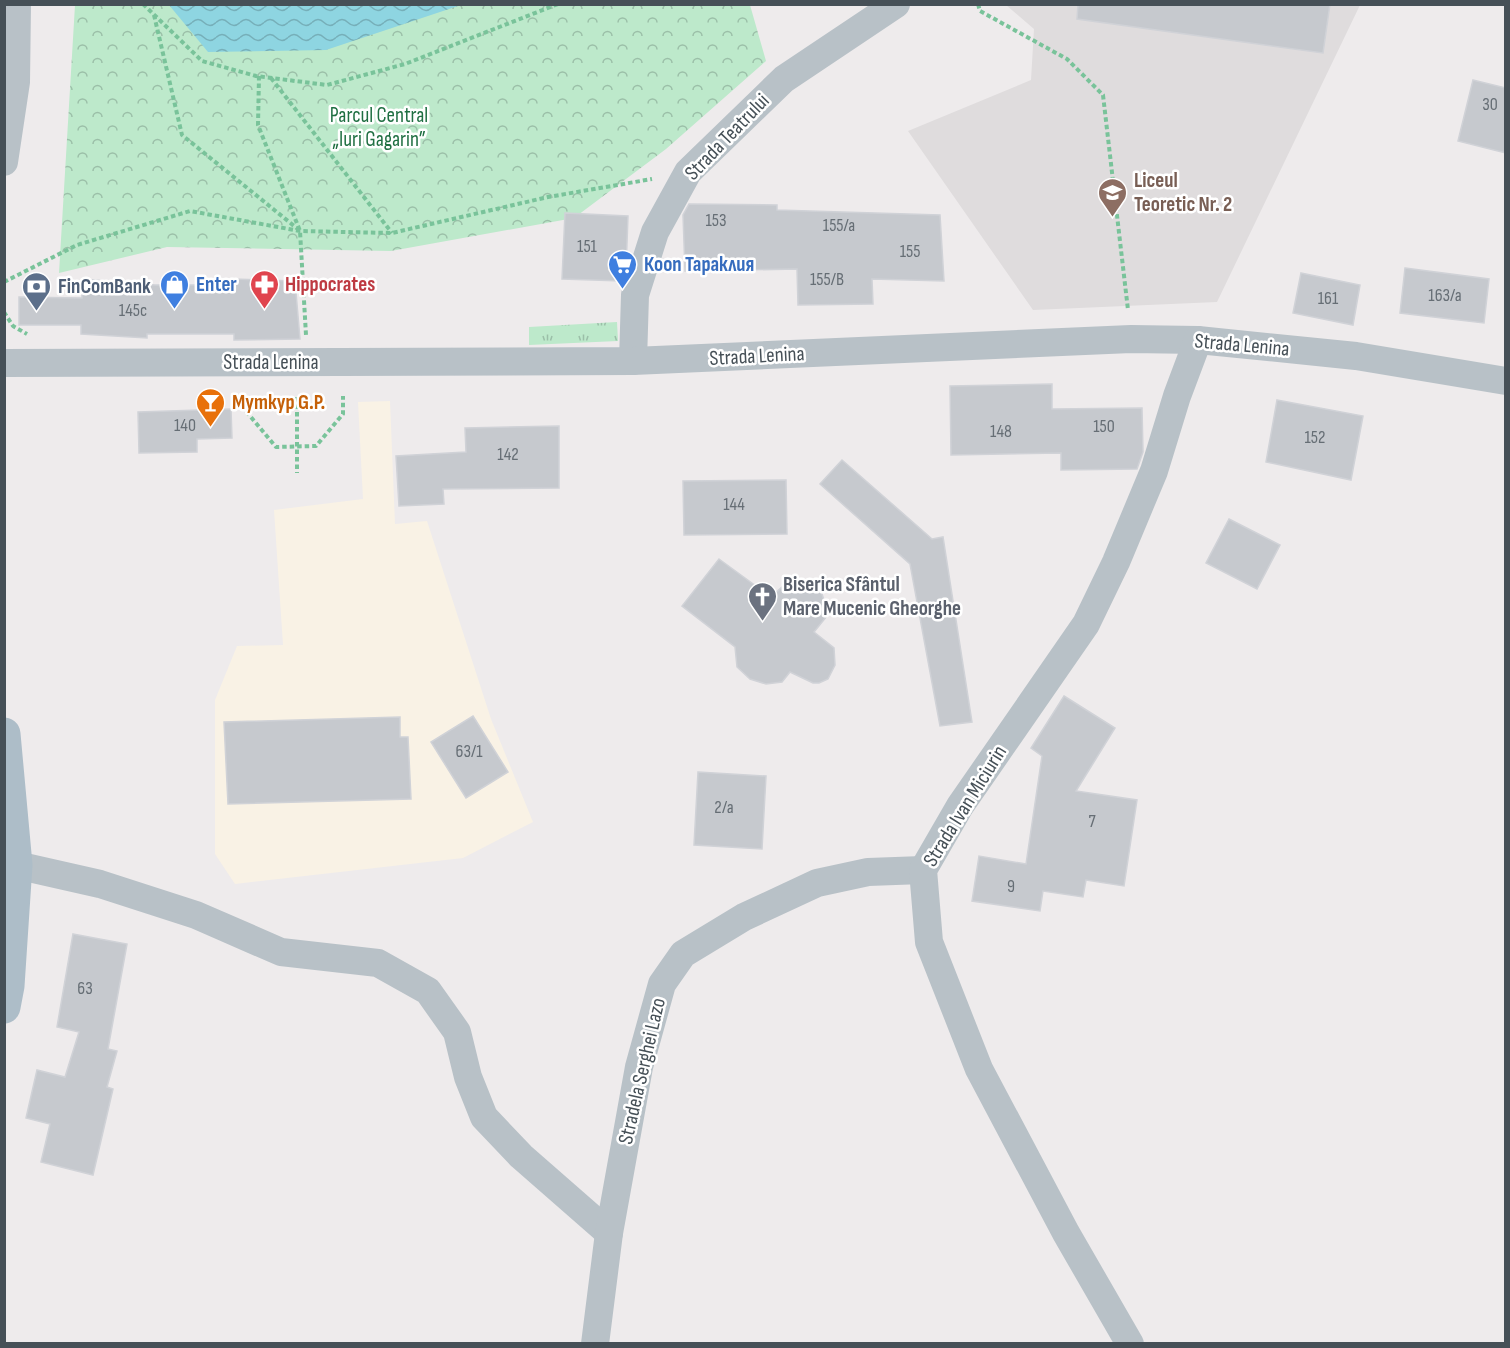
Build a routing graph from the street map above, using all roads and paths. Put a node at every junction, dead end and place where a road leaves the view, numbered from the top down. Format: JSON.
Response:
{"nodes":[{"id":1,"x":17,"y":4,"type":"edge"},
{"id":2,"x":143,"y":4,"type":"edge"},
{"id":3,"x":558,"y":4,"type":"edge"},
{"id":4,"x":896,"y":4,"type":"edge"},
{"id":5,"x":978,"y":4,"type":"edge"},
{"id":6,"x":154,"y":15,"type":"junction"},
{"id":7,"x":259,"y":76,"type":"junction"},
{"id":8,"x":270,"y":78,"type":"junction"},
{"id":9,"x":4,"y":162,"type":"edge"},
{"id":10,"x":688,"y":172,"type":"junction"},
{"id":11,"x":300,"y":231,"type":"junction"},
{"id":12,"x":392,"y":233,"type":"junction"},
{"id":13,"x":4,"y":282,"type":"edge"},
{"id":14,"x":4,"y":312,"type":"edge"},
{"id":15,"x":33,"y":337,"type":"dead end"},
{"id":16,"x":1131,"y":339,"type":"junction"},
{"id":17,"x":1198,"y":340,"type":"junction"},
{"id":18,"x":306,"y":342,"type":"dead end"},
{"id":19,"x":633,"y":361,"type":"junction"},
{"id":20,"x":4,"y":363,"type":"edge"},
{"id":21,"x":1506,"y":381,"type":"edge"},
{"id":22,"x":343,"y":396,"type":"dead end"},
{"id":23,"x":244,"y":397,"type":"dead end"},
{"id":24,"x":297,"y":397,"type":"dead end"},
{"id":25,"x":297,"y":447,"type":"junction"},
{"id":26,"x":297,"y":473,"type":"dead end"},
{"id":27,"x":4,"y":734,"type":"edge"},
{"id":28,"x":16,"y":865,"type":"junction"},
{"id":29,"x":923,"y":870,"type":"junction"},
{"id":30,"x":4,"y":1007,"type":"edge"},
{"id":31,"x":609,"y":1233,"type":"junction"},
{"id":32,"x":595,"y":1344,"type":"edge"},
{"id":33,"x":1130,"y":1344,"type":"edge"}],
"edges":[{"from":1,"to":9,"type":"street"},
{"from":2,"to":6,"type":"path"},
{"from":3,"to":8,"type":"path"},
{"from":4,"to":10,"type":"street","name":"Strada Teatrului"},
{"from":5,"to":16,"type":"path"},
{"from":6,"to":7,"type":"path"},
{"from":6,"to":11,"type":"path"},
{"from":7,"to":8,"type":"path"},
{"from":7,"to":11,"type":"path"},
{"from":8,"to":12,"type":"path"},
{"from":10,"to":12,"type":"path"},
{"from":10,"to":19,"type":"street","name":"Strada Teatrului"},
{"from":11,"to":12,"type":"path"},
{"from":11,"to":13,"type":"path"},
{"from":11,"to":18,"type":"path"},
{"from":14,"to":15,"type":"path"},
{"from":16,"to":17,"type":"street","name":"Strada Lenina"},
{"from":16,"to":19,"type":"street","name":"Strada Lenina"},
{"from":17,"to":21,"type":"street","name":"Strada Lenina"},
{"from":17,"to":29,"type":"street","name":"Strada Ivan Miciurin"},
{"from":19,"to":20,"type":"street","name":"Strada Lenina"},
{"from":22,"to":25,"type":"path"},
{"from":23,"to":25,"type":"path"},
{"from":24,"to":25,"type":"path"},
{"from":25,"to":26,"type":"path"},
{"from":27,"to":28,"type":"main road"},
{"from":28,"to":30,"type":"main road"},
{"from":28,"to":31,"type":"street"},
{"from":29,"to":31,"type":"street","name":"Stradela Serghei Lazo"},
{"from":29,"to":33,"type":"street","name":"Strada Ivan Miciurin"},
{"from":31,"to":32,"type":"street","name":"Stradela Serghei Lazo"}]}
